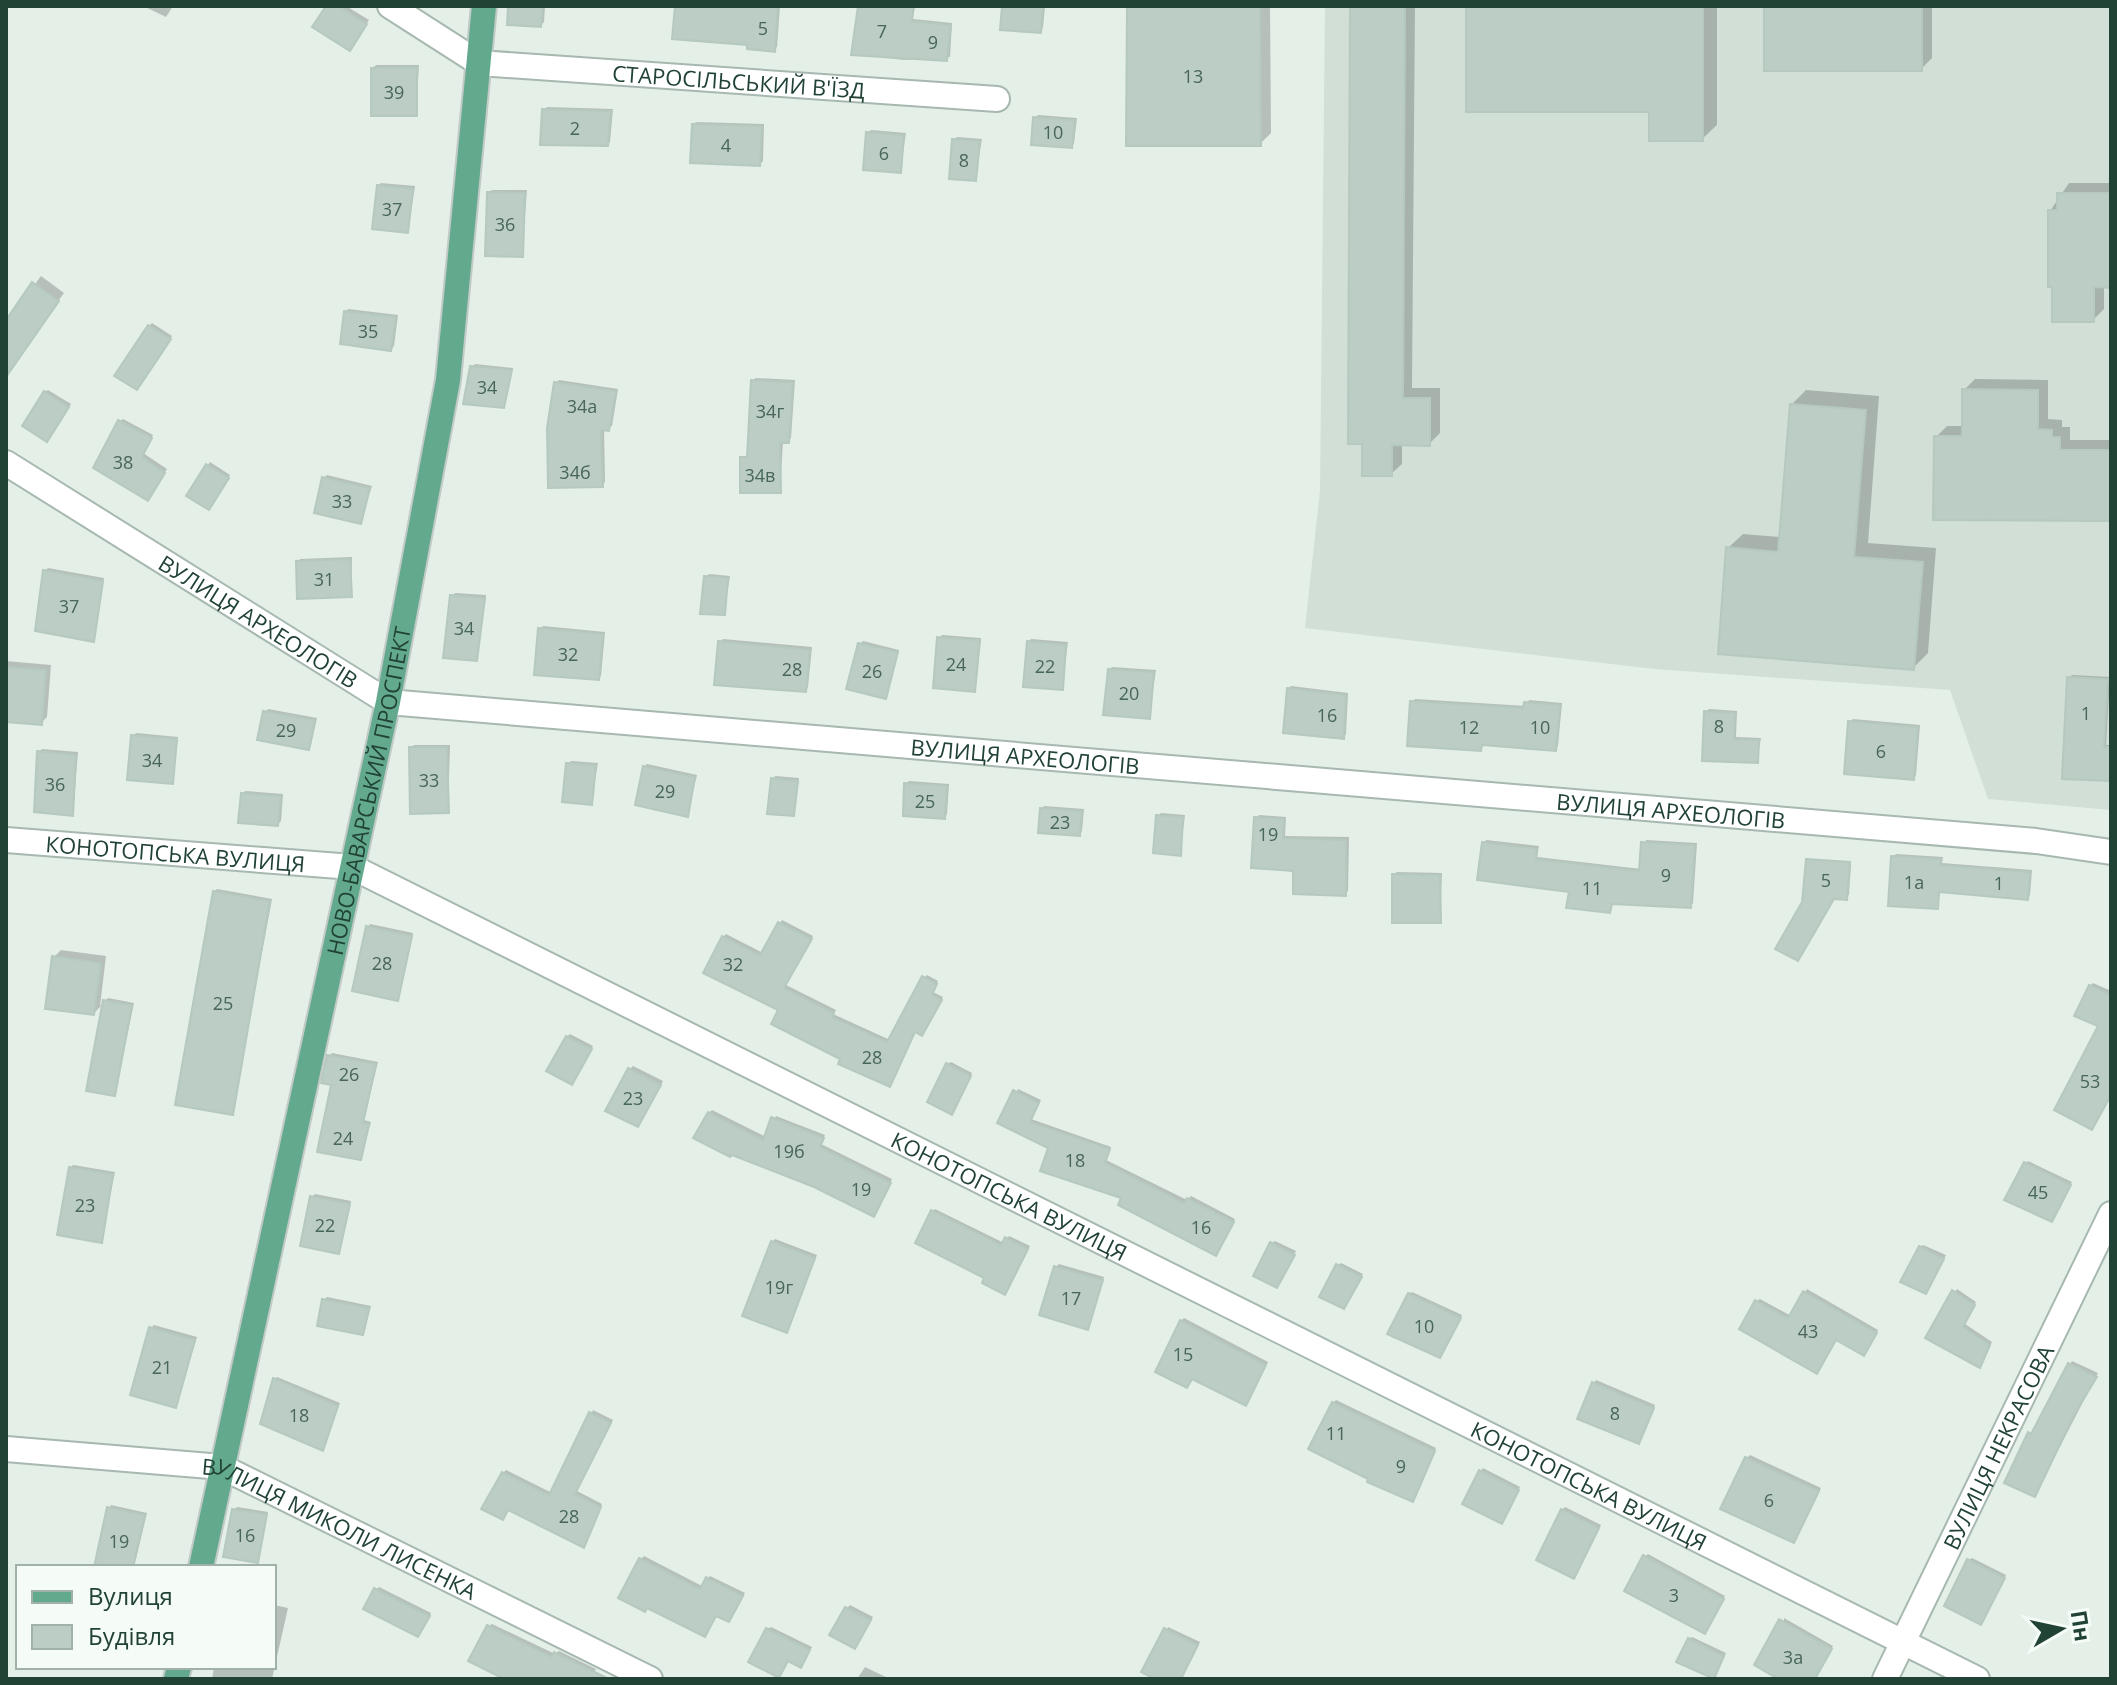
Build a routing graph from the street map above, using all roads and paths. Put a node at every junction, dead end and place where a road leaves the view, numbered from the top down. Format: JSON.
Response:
{"nodes":[{"id":1,"x":390,"y":6,"type":"edge"},
{"id":2,"x":484,"y":6,"type":"edge"},
{"id":3,"x":479,"y":63,"type":"junction"},
{"id":4,"x":997,"y":99,"type":"dead end"},
{"id":5,"x":6,"y":463,"type":"edge"},
{"id":6,"x":388,"y":702,"type":"junction"},
{"id":7,"x":6,"y":840,"type":"edge"},
{"id":8,"x":2111,"y":852,"type":"edge"},
{"id":9,"x":352,"y":867,"type":"junction"},
{"id":10,"x":2111,"y":1214,"type":"edge"},
{"id":11,"x":6,"y":1449,"type":"edge"},
{"id":12,"x":222,"y":1467,"type":"junction"},
{"id":13,"x":201,"y":1565,"type":"edge"},
{"id":14,"x":1905,"y":1640,"type":"junction"},
{"id":15,"x":650,"y":1679,"type":"edge"},
{"id":16,"x":1885,"y":1679,"type":"edge"},
{"id":17,"x":1977,"y":1679,"type":"edge"}],
"edges":[{"from":1,"to":3,"type":"street"},
{"from":2,"to":3,"type":"main road","name":"НОВО-БАВАРСЬКИЙ ПРОСПЕКТ"},
{"from":3,"to":4,"type":"street","name":"СТАРОСІЛЬСЬКИЙ В'ЇЗД"},
{"from":3,"to":6,"type":"main road","name":"НОВО-БАВАРСЬКИЙ ПРОСПЕКТ"},
{"from":5,"to":6,"type":"street","name":"ВУЛИЦЯ АРХЕОЛОГІВ"},
{"from":6,"to":8,"type":"street","name":"ВУЛИЦЯ АРХЕОЛОГІВ"},
{"from":6,"to":9,"type":"main road","name":"НОВО-БАВАРСЬКИЙ ПРОСПЕКТ"},
{"from":7,"to":9,"type":"street","name":"КОНОТОПСЬКА ВУЛИЦЯ"},
{"from":9,"to":12,"type":"main road","name":"НОВО-БАВАРСЬКИЙ ПРОСПЕКТ"},
{"from":9,"to":14,"type":"street","name":"КОНОТОПСЬКА ВУЛИЦЯ"},
{"from":10,"to":14,"type":"street","name":"ВУЛИЦЯ НЕКРАСОВА"},
{"from":11,"to":12,"type":"street","name":"ВУЛИЦЯ МИКОЛИ ЛИСЕНКА"},
{"from":12,"to":13,"type":"main road","name":"НОВО-БАВАРСЬКИЙ ПРОСПЕКТ"},
{"from":12,"to":15,"type":"street","name":"ВУЛИЦЯ МИКОЛИ ЛИСЕНКА"},
{"from":14,"to":16,"type":"street","name":"ВУЛИЦЯ НЕКРАСОВА"},
{"from":14,"to":17,"type":"street","name":"КОНОТОПСЬКА ВУЛИЦЯ"}]}
